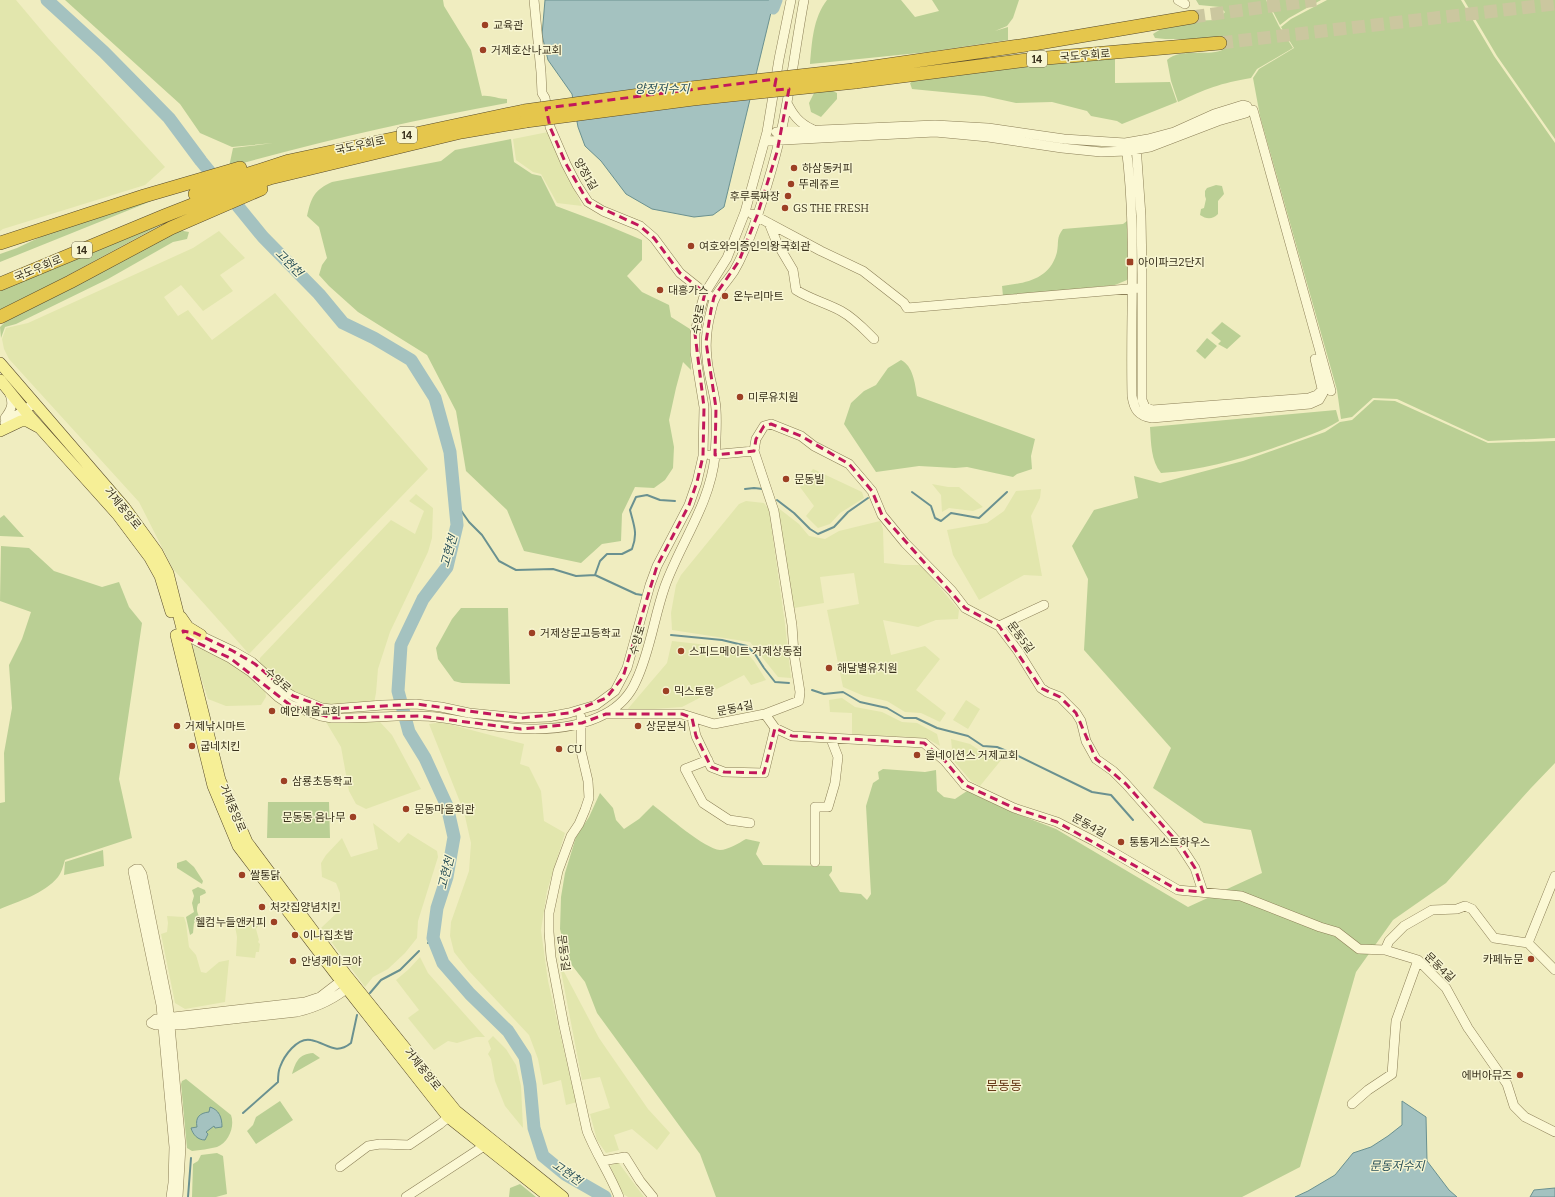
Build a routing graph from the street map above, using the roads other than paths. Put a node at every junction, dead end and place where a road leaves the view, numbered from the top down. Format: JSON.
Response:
{"nodes":[{"id":1,"x":534,"y":0,"type":"edge"},
{"id":2,"x":791,"y":0,"type":"edge"},
{"id":3,"x":804,"y":0,"type":"edge"},
{"id":4,"x":1192,"y":17,"type":"tunnel mouth"},
{"id":5,"x":1220,"y":43,"type":"tunnel mouth"},
{"id":6,"x":854,"y":76,"type":"junction"},
{"id":7,"x":787,"y":103,"type":"junction"},
{"id":8,"x":1253,"y":110,"type":"dead end"},
{"id":9,"x":525,"y":116,"type":"junction"},
{"id":10,"x":813,"y":129,"type":"junction"},
{"id":11,"x":780,"y":136,"type":"junction"},
{"id":12,"x":766,"y":137,"type":"junction"},
{"id":13,"x":790,"y":140,"type":"junction"},
{"id":14,"x":1136,"y":146,"type":"junction"},
{"id":15,"x":1126,"y":147,"type":"junction"},
{"id":16,"x":777,"y":152,"type":"junction"},
{"id":17,"x":1108,"y":152,"type":"junction"},
{"id":18,"x":289,"y":161,"type":"junction"},
{"id":19,"x":1129,"y":168,"type":"junction"},
{"id":20,"x":297,"y":172,"type":"junction"},
{"id":21,"x":161,"y":212,"type":"junction"},
{"id":22,"x":745,"y":212,"type":"junction"},
{"id":23,"x":757,"y":216,"type":"junction"},
{"id":24,"x":769,"y":223,"type":"junction"},
{"id":25,"x":38,"y":231,"type":"junction"},
{"id":26,"x":0,"y":243,"type":"edge"},
{"id":27,"x":0,"y":249,"type":"edge"},
{"id":28,"x":0,"y":275,"type":"edge"},
{"id":29,"x":0,"y":284,"type":"edge"},
{"id":30,"x":1138,"y":288,"type":"junction"},
{"id":31,"x":705,"y":293,"type":"junction"},
{"id":32,"x":714,"y":298,"type":"junction"},
{"id":33,"x":1138,"y":310,"type":"junction"},
{"id":34,"x":1123,"y":311,"type":"dead end"},
{"id":35,"x":2,"y":317,"type":"edge"},
{"id":36,"x":874,"y":339,"type":"dead end"},
{"id":37,"x":1315,"y":360,"type":"dead end"},
{"id":38,"x":0,"y":363,"type":"edge"},
{"id":39,"x":0,"y":380,"type":"edge"},
{"id":40,"x":8,"y":389,"type":"junction"},
{"id":41,"x":1326,"y":390,"type":"junction"},
{"id":42,"x":33,"y":402,"type":"junction"},
{"id":43,"x":23,"y":409,"type":"junction"},
{"id":44,"x":2,"y":422,"type":"edge"},
{"id":45,"x":40,"y":428,"type":"junction"},
{"id":46,"x":0,"y":431,"type":"edge"},
{"id":47,"x":754,"y":451,"type":"junction"},
{"id":48,"x":715,"y":455,"type":"junction"},
{"id":49,"x":703,"y":456,"type":"junction"},
{"id":50,"x":1044,"y":605,"type":"dead end"},
{"id":51,"x":178,"y":609,"type":"junction"},
{"id":52,"x":999,"y":626,"type":"junction"},
{"id":53,"x":180,"y":634,"type":"junction"},
{"id":54,"x":200,"y":638,"type":"junction"},
{"id":55,"x":189,"y":654,"type":"junction"},
{"id":56,"x":579,"y":710,"type":"junction"},
{"id":57,"x":606,"y":714,"type":"junction"},
{"id":58,"x":765,"y":714,"type":"junction"},
{"id":59,"x":692,"y":718,"type":"junction"},
{"id":60,"x":582,"y":723,"type":"junction"},
{"id":61,"x":775,"y":728,"type":"junction"},
{"id":62,"x":831,"y":739,"type":"junction"},
{"id":63,"x":708,"y":760,"type":"junction"},
{"id":64,"x":750,"y":823,"type":"dead end"},
{"id":65,"x":815,"y":862,"type":"dead end"},
{"id":66,"x":1555,"y":876,"type":"edge"},
{"id":67,"x":1203,"y":892,"type":"junction"},
{"id":68,"x":1528,"y":943,"type":"junction"},
{"id":69,"x":1385,"y":950,"type":"junction"},
{"id":70,"x":1418,"y":960,"type":"junction"},
{"id":71,"x":326,"y":961,"type":"junction"},
{"id":72,"x":1555,"y":970,"type":"edge"},
{"id":73,"x":347,"y":982,"type":"junction"},
{"id":74,"x":334,"y":992,"type":"junction"},
{"id":75,"x":357,"y":1001,"type":"junction"},
{"id":76,"x":166,"y":1022,"type":"junction"},
{"id":77,"x":1352,"y":1104,"type":"dead end"},
{"id":78,"x":452,"y":1114,"type":"junction"},
{"id":79,"x":1555,"y":1132,"type":"edge"},
{"id":80,"x":487,"y":1142,"type":"junction"},
{"id":81,"x":602,"y":1161,"type":"junction"},
{"id":82,"x":340,"y":1168,"type":"dead end"},
{"id":83,"x":171,"y":1197,"type":"edge"},
{"id":84,"x":178,"y":1197,"type":"edge"},
{"id":85,"x":406,"y":1197,"type":"edge"},
{"id":86,"x":549,"y":1197,"type":"edge"},
{"id":87,"x":563,"y":1197,"type":"edge"},
{"id":88,"x":619,"y":1197,"type":"edge"},
{"id":89,"x":653,"y":1197,"type":"edge"}],
"edges":[{"from":1,"to":31,"type":"street","name":"양정1길"},
{"from":2,"to":12,"type":"street","name":"수양로"},
{"from":3,"to":7,"type":"street","name":"수양로"},
{"from":4,"to":6,"type":"highway","name":"국도우회로","number":"14"},
{"from":5,"to":6,"type":"highway","name":"국도우회로","number":"14"},
{"from":6,"to":9,"type":"highway","number":"14","bridge":true},
{"from":7,"to":10,"type":"street"},
{"from":7,"to":11,"type":"street","name":"수양로"},
{"from":8,"to":41,"type":"street"},
{"from":9,"to":18,"type":"highway","name":"국도우회로","number":"14"},
{"from":9,"to":20,"type":"highway","name":"국도우회로","number":"14"},
{"from":10,"to":11,"type":"street"},
{"from":10,"to":15,"type":"street"},
{"from":11,"to":12,"type":"street"},
{"from":11,"to":13,"type":"street"},
{"from":11,"to":16,"type":"street","name":"수양로"},
{"from":12,"to":22,"type":"street","name":"수양로"},
{"from":13,"to":16,"type":"street"},
{"from":13,"to":17,"type":"street"},
{"from":14,"to":14,"type":"street"},
{"from":14,"to":15,"type":"street"},
{"from":14,"to":30,"type":"street"},
{"from":15,"to":17,"type":"street"},
{"from":15,"to":19,"type":"street"},
{"from":16,"to":23,"type":"street","name":"수양로"},
{"from":17,"to":19,"type":"street"},
{"from":18,"to":21,"type":"highway","number":"14"},
{"from":18,"to":25,"type":"highway"},
{"from":19,"to":30,"type":"street"},
{"from":20,"to":21,"type":"highway","number":"14"},
{"from":20,"to":35,"type":"highway"},
{"from":21,"to":28,"type":"highway","name":"국도우회로","number":"14"},
{"from":21,"to":29,"type":"highway","name":"국도우회로","number":"14"},
{"from":22,"to":23,"type":"street"},
{"from":22,"to":31,"type":"street","name":"수양로"},
{"from":23,"to":24,"type":"street"},
{"from":23,"to":32,"type":"street","name":"수양로"},
{"from":24,"to":30,"type":"street"},
{"from":24,"to":36,"type":"street"},
{"from":25,"to":26,"type":"highway"},
{"from":25,"to":27,"type":"highway"},
{"from":30,"to":33,"type":"street"},
{"from":31,"to":32,"type":"street","name":"양정1길"},
{"from":31,"to":49,"type":"street","name":"수양로"},
{"from":32,"to":48,"type":"street","name":"수양로"},
{"from":33,"to":34,"type":"street"},
{"from":33,"to":41,"type":"street"},
{"from":37,"to":41,"type":"street"},
{"from":38,"to":42,"type":"main road","name":"거제중앙로"},
{"from":39,"to":40,"type":"main road","name":"거제중앙로"},
{"from":40,"to":43,"type":"main road","name":"거제중앙로"},
{"from":40,"to":44,"type":"street"},
{"from":42,"to":43,"type":"street"},
{"from":42,"to":51,"type":"main road","name":"거제중앙로"},
{"from":43,"to":44,"type":"street"},
{"from":43,"to":45,"type":"main road","name":"거제중앙로"},
{"from":45,"to":46,"type":"main road"},
{"from":45,"to":53,"type":"main road","name":"거제중앙로"},
{"from":47,"to":48,"type":"street"},
{"from":47,"to":52,"type":"street","name":"문동5길"},
{"from":47,"to":58,"type":"street"},
{"from":48,"to":49,"type":"street"},
{"from":48,"to":57,"type":"street","name":"수양로"},
{"from":49,"to":56,"type":"street","name":"수양로"},
{"from":50,"to":52,"type":"street"},
{"from":51,"to":53,"type":"main road","name":"거제중앙로"},
{"from":51,"to":54,"type":"main road"},
{"from":52,"to":67,"type":"street","name":"문동5길"},
{"from":53,"to":54,"type":"street","name":"수양로"},
{"from":53,"to":55,"type":"main road","name":"거제중앙로"},
{"from":53,"to":71,"type":"main road","name":"거제중앙로"},
{"from":54,"to":55,"type":"street"},
{"from":54,"to":56,"type":"street","name":"수양로"},
{"from":54,"to":60,"type":"street","name":"수양로"},
{"from":55,"to":73,"type":"main road","name":"거제중앙로"},
{"from":56,"to":60,"type":"street","name":"문동3길"},
{"from":57,"to":59,"type":"street","name":"문동4길"},
{"from":57,"to":60,"type":"street","name":"수양로"},
{"from":58,"to":59,"type":"street","name":"문동4길"},
{"from":58,"to":61,"type":"street","name":"문동4길"},
{"from":59,"to":63,"type":"street"},
{"from":60,"to":81,"type":"street","name":"문동3길"},
{"from":61,"to":62,"type":"street","name":"문동4길"},
{"from":61,"to":63,"type":"street"},
{"from":62,"to":65,"type":"street"},
{"from":62,"to":67,"type":"street","name":"문동4길"},
{"from":63,"to":64,"type":"street"},
{"from":66,"to":68,"type":"street"},
{"from":67,"to":69,"type":"street","name":"문동4길"},
{"from":68,"to":69,"type":"street"},
{"from":68,"to":72,"type":"street"},
{"from":69,"to":70,"type":"street","name":"문동4길"},
{"from":70,"to":77,"type":"street"},
{"from":70,"to":79,"type":"street","name":"문동4길"},
{"from":71,"to":73,"type":"main road","name":"거제중앙로"},
{"from":71,"to":74,"type":"street"},
{"from":73,"to":74,"type":"street"},
{"from":73,"to":75,"type":"main road","name":"거제중앙로"},
{"from":73,"to":78,"type":"main road","name":"거제중앙로"},
{"from":74,"to":75,"type":"street"},
{"from":74,"to":76,"type":"street"},
{"from":75,"to":78,"type":"main road","name":"거제중앙로"},
{"from":76,"to":76,"type":"street"},
{"from":76,"to":83,"type":"street"},
{"from":76,"to":84,"type":"street"},
{"from":78,"to":80,"type":"main road","name":"거제중앙로"},
{"from":78,"to":82,"type":"street"},
{"from":80,"to":85,"type":"street"},
{"from":80,"to":86,"type":"main road","name":"거제중앙로"},
{"from":80,"to":87,"type":"main road","name":"거제중앙로"},
{"from":81,"to":88,"type":"street","name":"문동3길"},
{"from":81,"to":89,"type":"street"}]}
